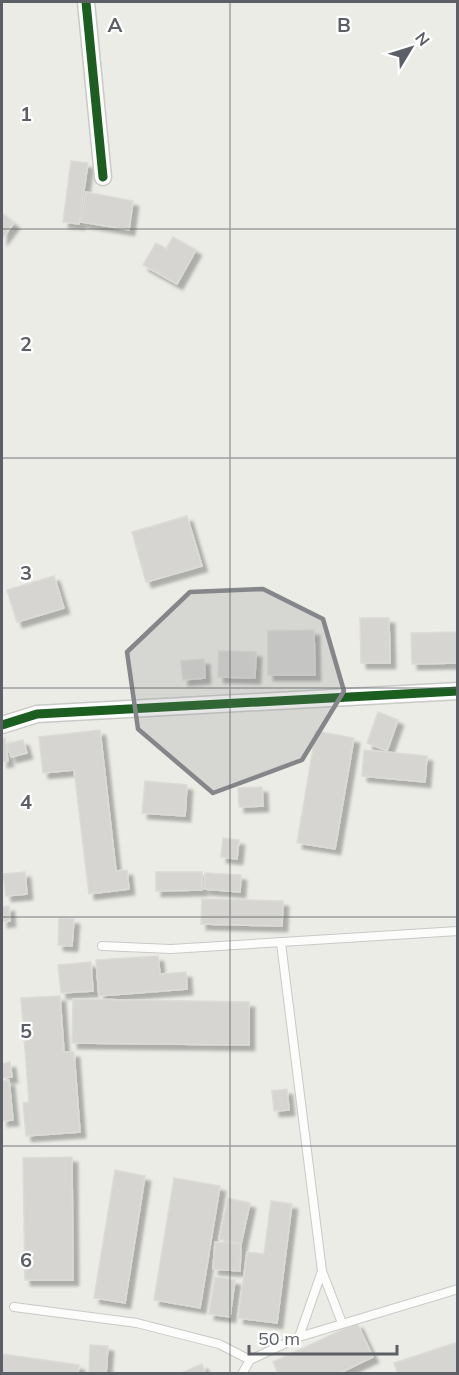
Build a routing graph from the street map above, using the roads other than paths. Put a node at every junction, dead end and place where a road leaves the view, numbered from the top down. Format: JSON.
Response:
{"nodes":[{"id":1,"x":86,"y":2,"type":"edge"},
{"id":2,"x":103,"y":177,"type":"dead end"},
{"id":3,"x":458,"y":691,"type":"edge"},
{"id":4,"x":2,"y":725,"type":"edge"},
{"id":5,"x":458,"y":931,"type":"edge"},
{"id":6,"x":281,"y":943,"type":"junction"},
{"id":7,"x":102,"y":946,"type":"dead end"},
{"id":8,"x":322,"y":1271,"type":"junction"},
{"id":9,"x":458,"y":1289,"type":"edge"},
{"id":10,"x":14,"y":1306,"type":"dead end"},
{"id":11,"x":342,"y":1323,"type":"junction"},
{"id":12,"x":300,"y":1337,"type":"junction"},
{"id":13,"x":250,"y":1360,"type":"junction"},
{"id":14,"x":242,"y":1374,"type":"edge"}],
"edges":[{"from":1,"to":2,"type":"street"},
{"from":3,"to":4,"type":"street"},
{"from":5,"to":6,"type":"lane"},
{"from":6,"to":7,"type":"lane"},
{"from":6,"to":8,"type":"lane"},
{"from":8,"to":11,"type":"lane"},
{"from":8,"to":12,"type":"lane"},
{"from":9,"to":11,"type":"lane"},
{"from":10,"to":13,"type":"lane"},
{"from":11,"to":12,"type":"lane"},
{"from":12,"to":13,"type":"lane"},
{"from":13,"to":14,"type":"lane"}]}
